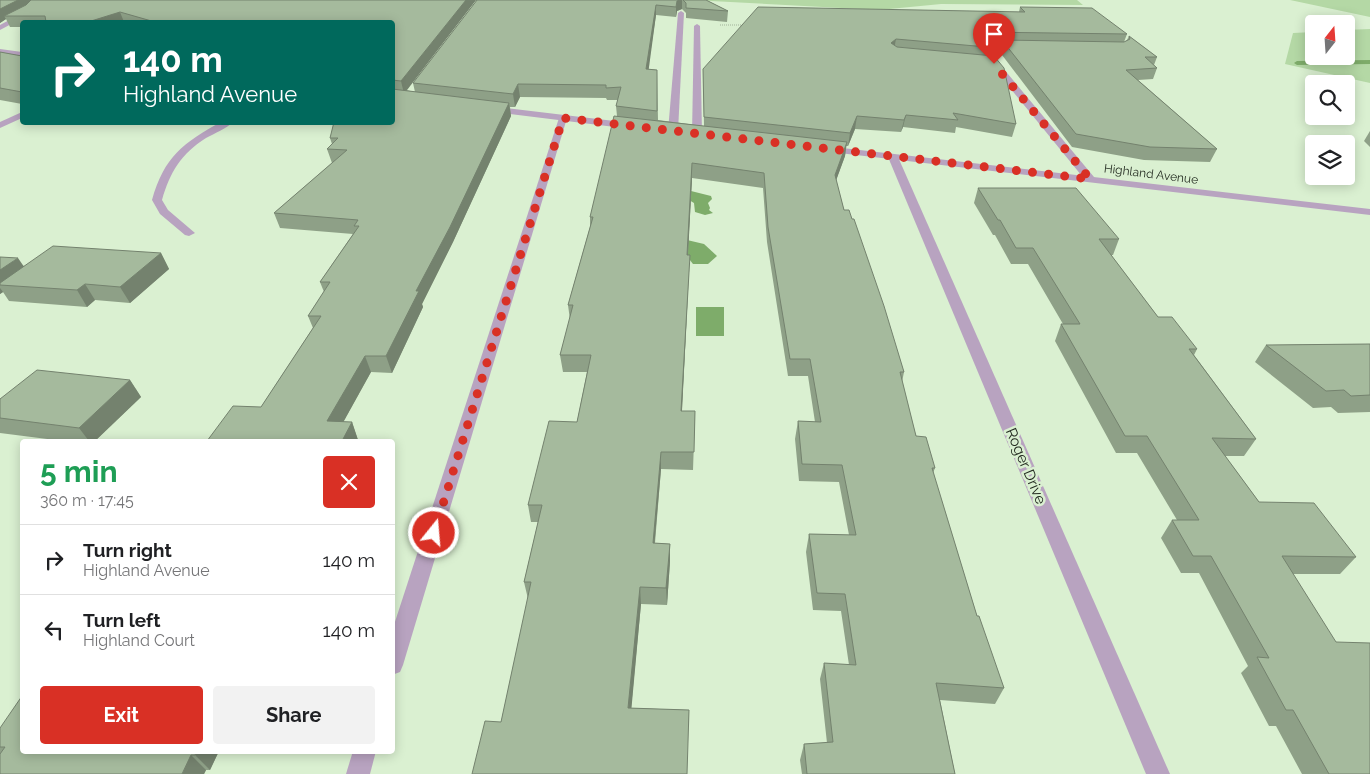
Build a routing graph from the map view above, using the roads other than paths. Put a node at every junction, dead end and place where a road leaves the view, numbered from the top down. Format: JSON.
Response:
{"nodes":[{"id":1,"x":42,"y":0,"type":"edge"},
{"id":2,"x":681,"y":13,"type":"dead end"},
{"id":3,"x":697,"y":26,"type":"edge"},
{"id":4,"x":0,"y":28,"type":"edge"},
{"id":5,"x":1032,"y":48,"type":"edge"},
{"id":6,"x":0,"y":51,"type":"edge"},
{"id":7,"x":20,"y":54,"type":"edge"},
{"id":8,"x":974,"y":62,"type":"edge"},
{"id":9,"x":994,"y":64,"type":"junction"},
{"id":10,"x":475,"y":107,"type":"edge"},
{"id":11,"x":20,"y":116,"type":"edge"},
{"id":12,"x":563,"y":118,"type":"junction"},
{"id":13,"x":0,"y":125,"type":"edge"},
{"id":14,"x":224,"y":125,"type":"edge"},
{"id":15,"x":645,"y":128,"type":"edge"},
{"id":16,"x":814,"y":148,"type":"edge"},
{"id":17,"x":893,"y":157,"type":"junction"},
{"id":18,"x":1090,"y":179,"type":"junction"},
{"id":19,"x":1370,"y":212,"type":"edge"},
{"id":20,"x":189,"y":233,"type":"dead end"},
{"id":21,"x":395,"y":655,"type":"edge"},
{"id":22,"x":365,"y":754,"type":"edge"},
{"id":23,"x":358,"y":774,"type":"edge"},
{"id":24,"x":1158,"y":774,"type":"edge"}],
"edges":[{"from":1,"to":4,"type":"street"},
{"from":2,"to":3,"type":"street"},
{"from":5,"to":9,"type":"street"},
{"from":6,"to":7,"type":"street"},
{"from":8,"to":9,"type":"street"},
{"from":9,"to":18,"type":"street"},
{"from":10,"to":12,"type":"street"},
{"from":11,"to":13,"type":"street"},
{"from":12,"to":15,"type":"street"},
{"from":12,"to":21,"type":"street"},
{"from":14,"to":20,"type":"street"},
{"from":16,"to":17,"type":"street","name":"Highland Avenue"},
{"from":17,"to":18,"type":"street","name":"Highland Avenue"},
{"from":17,"to":24,"type":"street","name":"Roger Drive"},
{"from":18,"to":19,"type":"street","name":"Highland Avenue"},
{"from":22,"to":23,"type":"street"}]}
